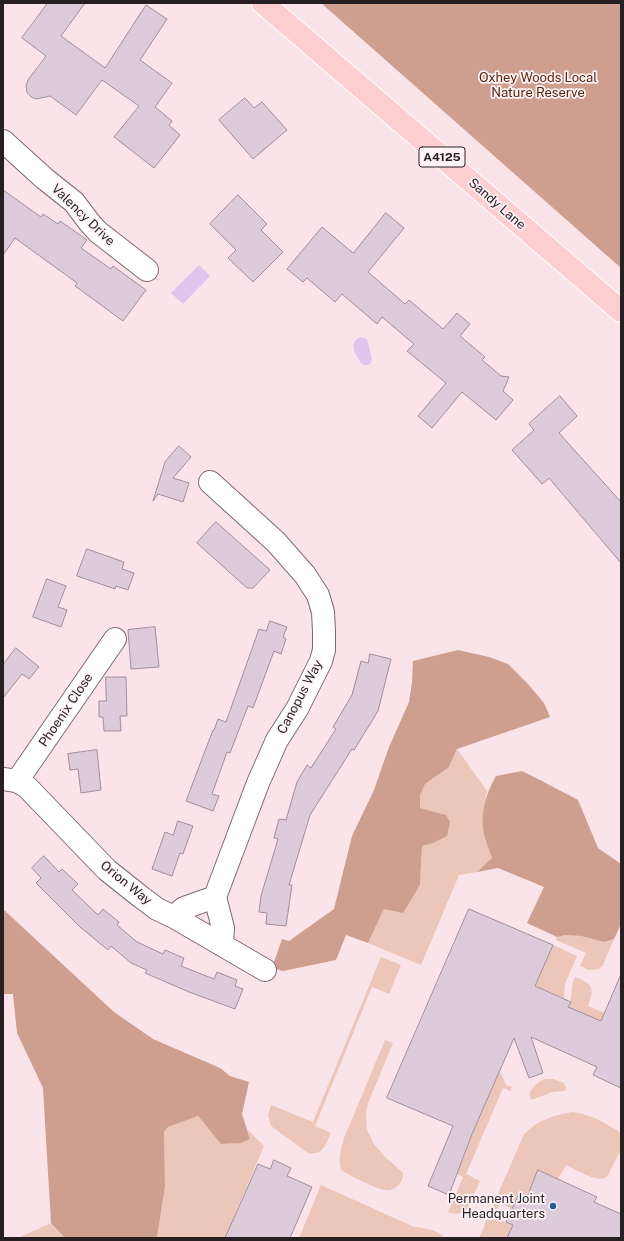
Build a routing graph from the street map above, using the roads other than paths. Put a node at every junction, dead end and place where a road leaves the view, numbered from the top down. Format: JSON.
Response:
{"nodes":[{"id":1,"x":263,"y":3,"type":"edge"},
{"id":2,"x":3,"y":141,"type":"edge"},
{"id":3,"x":147,"y":270,"type":"dead end"},
{"id":4,"x":621,"y":311,"type":"edge"},
{"id":5,"x":210,"y":482,"type":"dead end"},
{"id":6,"x":115,"y":639,"type":"dead end"},
{"id":7,"x":10,"y":780,"type":"edge"},
{"id":8,"x":215,"y":897,"type":"junction"},
{"id":9,"x":174,"y":917,"type":"junction"},
{"id":10,"x":222,"y":945,"type":"junction"},
{"id":11,"x":265,"y":970,"type":"dead end"}],
"edges":[{"from":1,"to":4,"type":"main road","name":"Sandy Lane","number":"A4125"},
{"from":2,"to":3,"type":"street","name":"Valency Drive"},
{"from":5,"to":8,"type":"street","name":"Canopus Way"},
{"from":6,"to":7,"type":"street","name":"Phoenix Close"},
{"from":7,"to":9,"type":"street","name":"Orion Way"},
{"from":8,"to":9,"type":"street"},
{"from":8,"to":10,"type":"street"},
{"from":9,"to":10,"type":"street","name":"Orion Way"},
{"from":10,"to":11,"type":"street","name":"Orion Way"}]}
